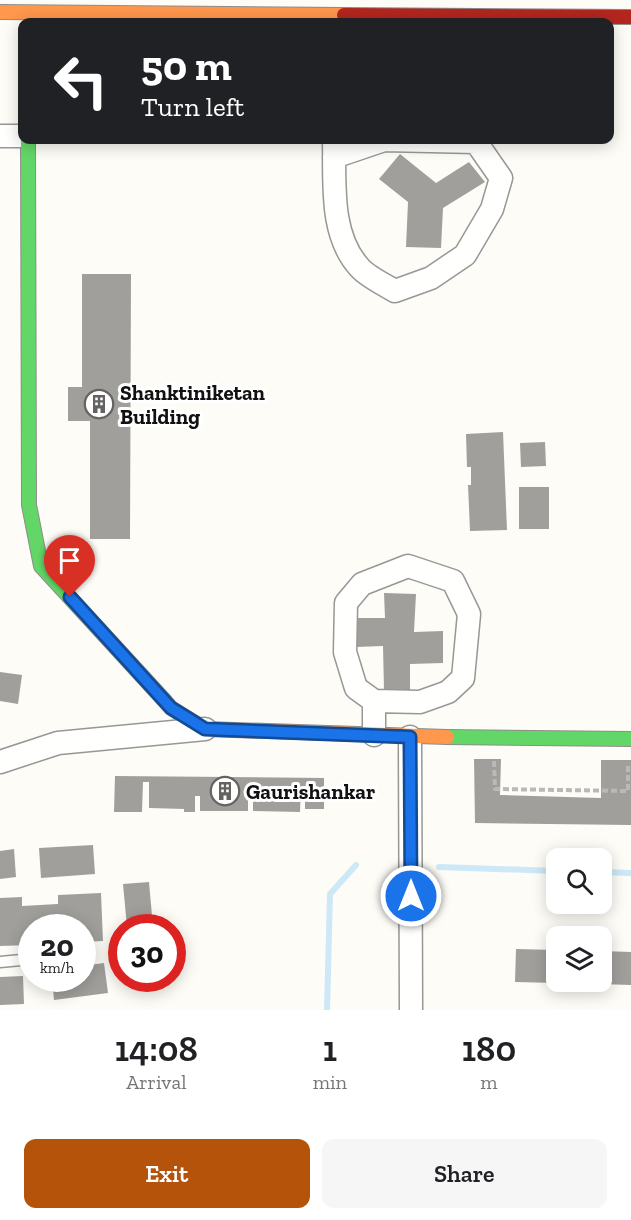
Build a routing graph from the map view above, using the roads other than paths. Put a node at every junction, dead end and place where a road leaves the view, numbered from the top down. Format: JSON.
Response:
{"nodes":[{"id":1,"x":0,"y":12,"type":"edge"},
{"id":2,"x":29,"y":12,"type":"edge"},
{"id":3,"x":320,"y":13,"type":"edge"},
{"id":4,"x":631,"y":17,"type":"edge"},
{"id":5,"x":0,"y":136,"type":"edge"},
{"id":6,"x":18,"y":136,"type":"edge"},
{"id":7,"x":28,"y":144,"type":"edge"},
{"id":8,"x":359,"y":144,"type":"edge"},
{"id":9,"x":477,"y":144,"type":"edge"},
{"id":10,"x":334,"y":148,"type":"edge"},
{"id":11,"x":374,"y":701,"type":"junction"},
{"id":12,"x":205,"y":729,"type":"junction"},
{"id":13,"x":374,"y":735,"type":"junction"},
{"id":14,"x":410,"y":737,"type":"junction"},
{"id":15,"x":631,"y":739,"type":"edge"},
{"id":16,"x":0,"y":762,"type":"edge"},
{"id":17,"x":18,"y":960,"type":"edge"},
{"id":18,"x":0,"y":962,"type":"edge"},
{"id":19,"x":411,"y":1010,"type":"edge"}],
"edges":[{"from":1,"to":2,"type":"street"},
{"from":2,"to":3,"type":"street"},
{"from":3,"to":4,"type":"street"},
{"from":5,"to":6,"type":"street"},
{"from":7,"to":12,"type":"street"},
{"from":8,"to":10,"type":"street"},
{"from":9,"to":10,"type":"street"},
{"from":11,"to":11,"type":"street"},
{"from":11,"to":13,"type":"street"},
{"from":12,"to":13,"type":"street"},
{"from":12,"to":16,"type":"street"},
{"from":13,"to":14,"type":"street"},
{"from":14,"to":15,"type":"street"},
{"from":14,"to":19,"type":"street"},
{"from":17,"to":18,"type":"lane"}]}
